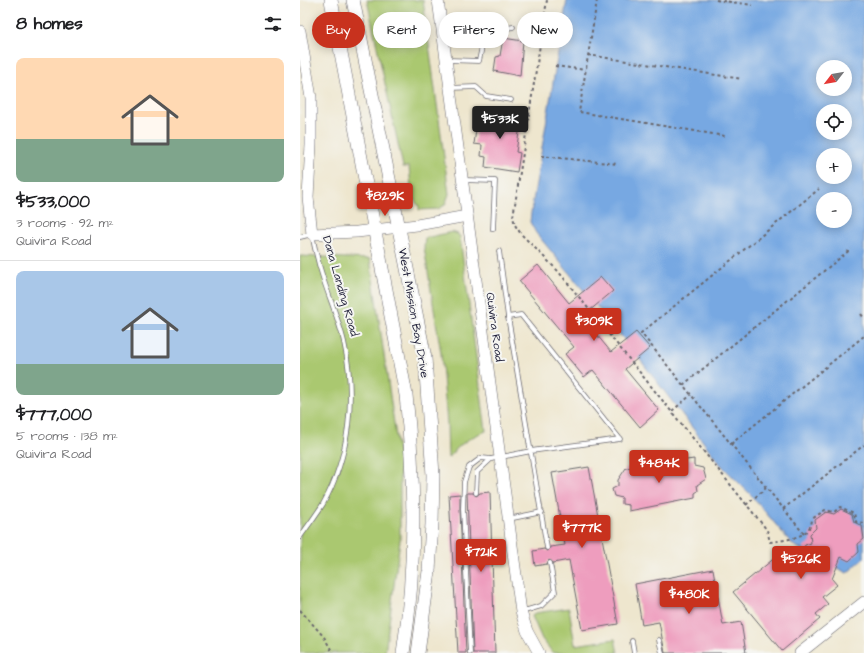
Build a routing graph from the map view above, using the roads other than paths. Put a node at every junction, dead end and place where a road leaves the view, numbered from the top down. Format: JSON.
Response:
{"nodes":[{"id":1,"x":331,"y":0,"type":"edge"},
{"id":2,"x":353,"y":0,"type":"edge"},
{"id":3,"x":438,"y":0,"type":"edge"},
{"id":4,"x":513,"y":26,"type":"dead end"},
{"id":5,"x":300,"y":31,"type":"edge"},
{"id":6,"x":446,"y":60,"type":"junction"},
{"id":7,"x":450,"y":88,"type":"junction"},
{"id":8,"x":511,"y":100,"type":"dead end"},
{"id":9,"x":462,"y":180,"type":"junction"},
{"id":10,"x":467,"y":216,"type":"junction"},
{"id":11,"x":399,"y":227,"type":"junction"},
{"id":12,"x":493,"y":229,"type":"dead end"},
{"id":13,"x":375,"y":230,"type":"junction"},
{"id":14,"x":312,"y":234,"type":"junction"},
{"id":15,"x":300,"y":237,"type":"edge"},
{"id":16,"x":499,"y":251,"type":"dead end"},
{"id":17,"x":508,"y":317,"type":"junction"},
{"id":18,"x":531,"y":451,"type":"junction"},
{"id":19,"x":495,"y":458,"type":"junction"},
{"id":20,"x":476,"y":493,"type":"dead end"},
{"id":21,"x":542,"y":512,"type":"junction"},
{"id":22,"x":508,"y":519,"type":"junction"},
{"id":23,"x":300,"y":537,"type":"edge"},
{"id":24,"x":547,"y":548,"type":"dead end"},
{"id":25,"x":550,"y":563,"type":"dead end"},
{"id":26,"x":864,"y":602,"type":"edge"},
{"id":27,"x":521,"y":612,"type":"junction"},
{"id":28,"x":659,"y":640,"type":"dead end"},
{"id":29,"x":632,"y":641,"type":"dead end"},
{"id":30,"x":403,"y":653,"type":"edge"},
{"id":31,"x":418,"y":653,"type":"edge"},
{"id":32,"x":470,"y":653,"type":"edge"},
{"id":33,"x":539,"y":653,"type":"edge"},
{"id":34,"x":634,"y":653,"type":"edge"},
{"id":35,"x":662,"y":653,"type":"edge"},
{"id":36,"x":800,"y":653,"type":"edge"}],
"edges":[{"from":1,"to":13,"type":"main road","name":"West Mission Bay Drive"},
{"from":2,"to":11,"type":"main road","name":"West Mission Bay Drive"},
{"from":3,"to":6,"type":"street","name":"Quivira Road"},
{"from":4,"to":6,"type":"lane"},
{"from":5,"to":14,"type":"street","name":"Dana Landing Road"},
{"from":6,"to":7,"type":"street","name":"Quivira Road"},
{"from":7,"to":8,"type":"lane"},
{"from":7,"to":9,"type":"street","name":"Quivira Road"},
{"from":9,"to":10,"type":"street","name":"Quivira Road"},
{"from":9,"to":12,"type":"lane"},
{"from":10,"to":11,"type":"street"},
{"from":10,"to":19,"type":"street","name":"Quivira Road"},
{"from":11,"to":13,"type":"street"},
{"from":11,"to":31,"type":"main road","name":"West Mission Bay Drive"},
{"from":13,"to":14,"type":"street"},
{"from":13,"to":30,"type":"main road","name":"West Mission Bay Drive"},
{"from":14,"to":15,"type":"lane"},
{"from":14,"to":23,"type":"lane","name":"Dana Landing Road"},
{"from":16,"to":17,"type":"lane"},
{"from":17,"to":18,"type":"lane"},
{"from":17,"to":18,"type":"lane"},
{"from":18,"to":19,"type":"lane"},
{"from":18,"to":21,"type":"lane"},
{"from":19,"to":20,"type":"lane"},
{"from":19,"to":22,"type":"street","name":"Quivira Road"},
{"from":19,"to":32,"type":"lane"},
{"from":21,"to":22,"type":"lane"},
{"from":21,"to":24,"type":"lane"},
{"from":22,"to":27,"type":"street","name":"Quivira Road"},
{"from":25,"to":27,"type":"lane"},
{"from":26,"to":36,"type":"street"},
{"from":27,"to":33,"type":"street","name":"Quivira Road"},
{"from":28,"to":35,"type":"lane"},
{"from":29,"to":34,"type":"lane"}]}
